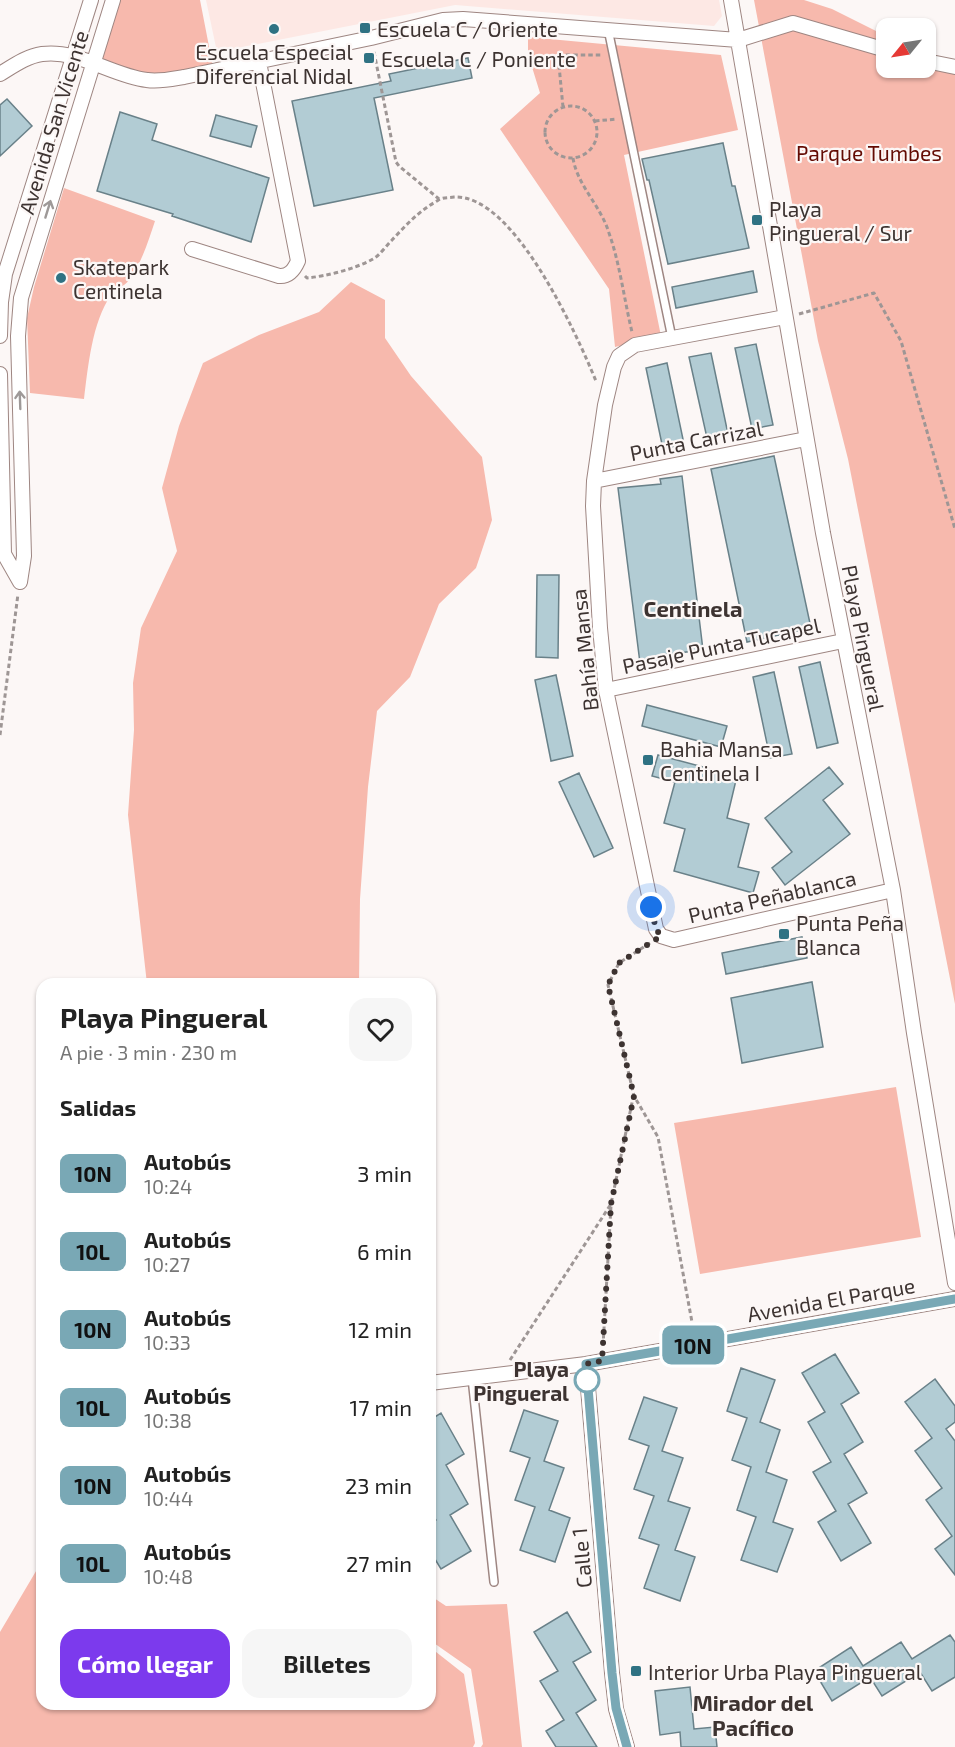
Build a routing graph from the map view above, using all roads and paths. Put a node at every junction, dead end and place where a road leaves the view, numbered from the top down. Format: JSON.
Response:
{"nodes":[{"id":1,"x":91,"y":0,"type":"edge"},
{"id":2,"x":113,"y":0,"type":"edge"},
{"id":3,"x":731,"y":0,"type":"edge"},
{"id":4,"x":608,"y":29,"type":"junction"},
{"id":5,"x":371,"y":38,"type":"junction"},
{"id":6,"x":738,"y":39,"type":"junction"},
{"id":7,"x":876,"y":47,"type":"edge"},
{"id":8,"x":612,"y":56,"type":"junction"},
{"id":9,"x":73,"y":57,"type":"junction"},
{"id":10,"x":259,"y":62,"type":"junction"},
{"id":11,"x":93,"y":63,"type":"junction"},
{"id":12,"x":936,"y":63,"type":"edge"},
{"id":13,"x":955,"y":66,"type":"edge"},
{"id":14,"x":0,"y":74,"type":"edge"},
{"id":15,"x":563,"y":107,"type":"junction"},
{"id":16,"x":625,"y":118,"type":"junction"},
{"id":17,"x":595,"y":121,"type":"junction"},
{"id":18,"x":573,"y":158,"type":"junction"},
{"id":19,"x":439,"y":199,"type":"junction"},
{"id":20,"x":192,"y":249,"type":"dead end"},
{"id":21,"x":5,"y":255,"type":"edge"},
{"id":22,"x":296,"y":267,"type":"junction"},
{"id":23,"x":785,"y":317,"type":"junction"},
{"id":24,"x":0,"y":336,"type":"edge"},
{"id":25,"x":672,"y":338,"type":"junction"},
{"id":26,"x":634,"y":345,"type":"junction"},
{"id":27,"x":0,"y":374,"type":"edge"},
{"id":28,"x":605,"y":405,"type":"junction"},
{"id":29,"x":806,"y":439,"type":"junction"},
{"id":30,"x":21,"y":459,"type":"junction"},
{"id":31,"x":1,"y":462,"type":"edge"},
{"id":32,"x":594,"y":481,"type":"junction"},
{"id":33,"x":955,"y":529,"type":"edge"},
{"id":34,"x":20,"y":582,"type":"junction"},
{"id":35,"x":843,"y":641,"type":"junction"},
{"id":36,"x":606,"y":690,"type":"junction"},
{"id":37,"x":0,"y":735,"type":"edge"},
{"id":38,"x":893,"y":890,"type":"junction"},
{"id":39,"x":661,"y":936,"type":"junction"},
{"id":40,"x":634,"y":1096,"type":"junction"},
{"id":41,"x":611,"y":1204,"type":"junction"},
{"id":42,"x":955,"y":1283,"type":"edge"},
{"id":43,"x":955,"y":1299,"type":"edge"},
{"id":44,"x":696,"y":1344,"type":"junction"},
{"id":45,"x":602,"y":1361,"type":"junction"},
{"id":46,"x":586,"y":1364,"type":"junction"},
{"id":47,"x":501,"y":1374,"type":"junction"},
{"id":48,"x":472,"y":1378,"type":"junction"},
{"id":49,"x":436,"y":1382,"type":"edge"},
{"id":50,"x":494,"y":1582,"type":"dead end"},
{"id":51,"x":627,"y":1747,"type":"edge"}],
"edges":[{"from":1,"to":9,"type":"street","name":"Avenida San Vicente"},
{"from":2,"to":11,"type":"street","name":"Avenida San Vicente"},
{"from":3,"to":6,"type":"street","name":"Playa Pingueral"},
{"from":4,"to":5,"type":"street"},
{"from":4,"to":6,"type":"street"},
{"from":4,"to":8,"type":"lane"},
{"from":5,"to":10,"type":"street"},
{"from":5,"to":19,"type":"path"},
{"from":6,"to":7,"type":"street"},
{"from":6,"to":23,"type":"street","name":"Playa Pingueral"},
{"from":8,"to":15,"type":"path"},
{"from":8,"to":16,"type":"lane"},
{"from":9,"to":11,"type":"street"},
{"from":9,"to":14,"type":"street"},
{"from":9,"to":21,"type":"street","name":"Avenida San Vicente"},
{"from":10,"to":11,"type":"street"},
{"from":10,"to":22,"type":"street"},
{"from":30,"to":11,"type":"street","name":"Avenida San Vicente","one_way":true},
{"from":12,"to":13,"type":"street"},
{"from":15,"to":17,"type":"path"},
{"from":15,"to":18,"type":"path"},
{"from":16,"to":17,"type":"path"},
{"from":16,"to":25,"type":"lane"},
{"from":17,"to":18,"type":"path"},
{"from":18,"to":26,"type":"path"},
{"from":19,"to":22,"type":"path"},
{"from":19,"to":28,"type":"path"},
{"from":20,"to":22,"type":"street"},
{"from":21,"to":24,"type":"street","name":"Avenida San Vicente"},
{"from":23,"to":25,"type":"street"},
{"from":23,"to":29,"type":"street","name":"Playa Pingueral"},
{"from":23,"to":33,"type":"path"},
{"from":25,"to":26,"type":"street"},
{"from":26,"to":28,"type":"street","name":"Bahía Mansa"},
{"from":27,"to":31,"type":"street"},
{"from":28,"to":32,"type":"street","name":"Bahía Mansa"},
{"from":29,"to":32,"type":"street","name":"Punta Carrizal"},
{"from":29,"to":35,"type":"street","name":"Playa Pingueral"},
{"from":30,"to":31,"type":"street"},
{"from":30,"to":34,"type":"street","name":"Avenida San Vicente"},
{"from":31,"to":34,"type":"street"},
{"from":32,"to":36,"type":"street","name":"Bahía Mansa"},
{"from":34,"to":37,"type":"path"},
{"from":35,"to":36,"type":"street","name":"Pasaje Punta Tucapel"},
{"from":35,"to":38,"type":"street","name":"Playa Pingueral"},
{"from":36,"to":39,"type":"street","name":"Bahía Mansa"},
{"from":38,"to":39,"type":"street","name":"Punta Peñablanca"},
{"from":38,"to":42,"type":"street","name":"Playa Pingueral"},
{"from":39,"to":40,"type":"path"},
{"from":40,"to":41,"type":"path"},
{"from":40,"to":44,"type":"path"},
{"from":41,"to":45,"type":"path"},
{"from":41,"to":47,"type":"path"},
{"from":43,"to":44,"type":"street","name":"Avenida El Parque"},
{"from":44,"to":45,"type":"street","name":"Avenida El Parque"},
{"from":45,"to":46,"type":"street","name":"Avenida El Parque"},
{"from":46,"to":47,"type":"street","name":"Avenida El Parque"},
{"from":46,"to":51,"type":"street","name":"Calle 1"},
{"from":47,"to":48,"type":"street","name":"Avenida El Parque"},
{"from":48,"to":49,"type":"street","name":"Avenida El Parque"},
{"from":48,"to":50,"type":"lane"}]}
